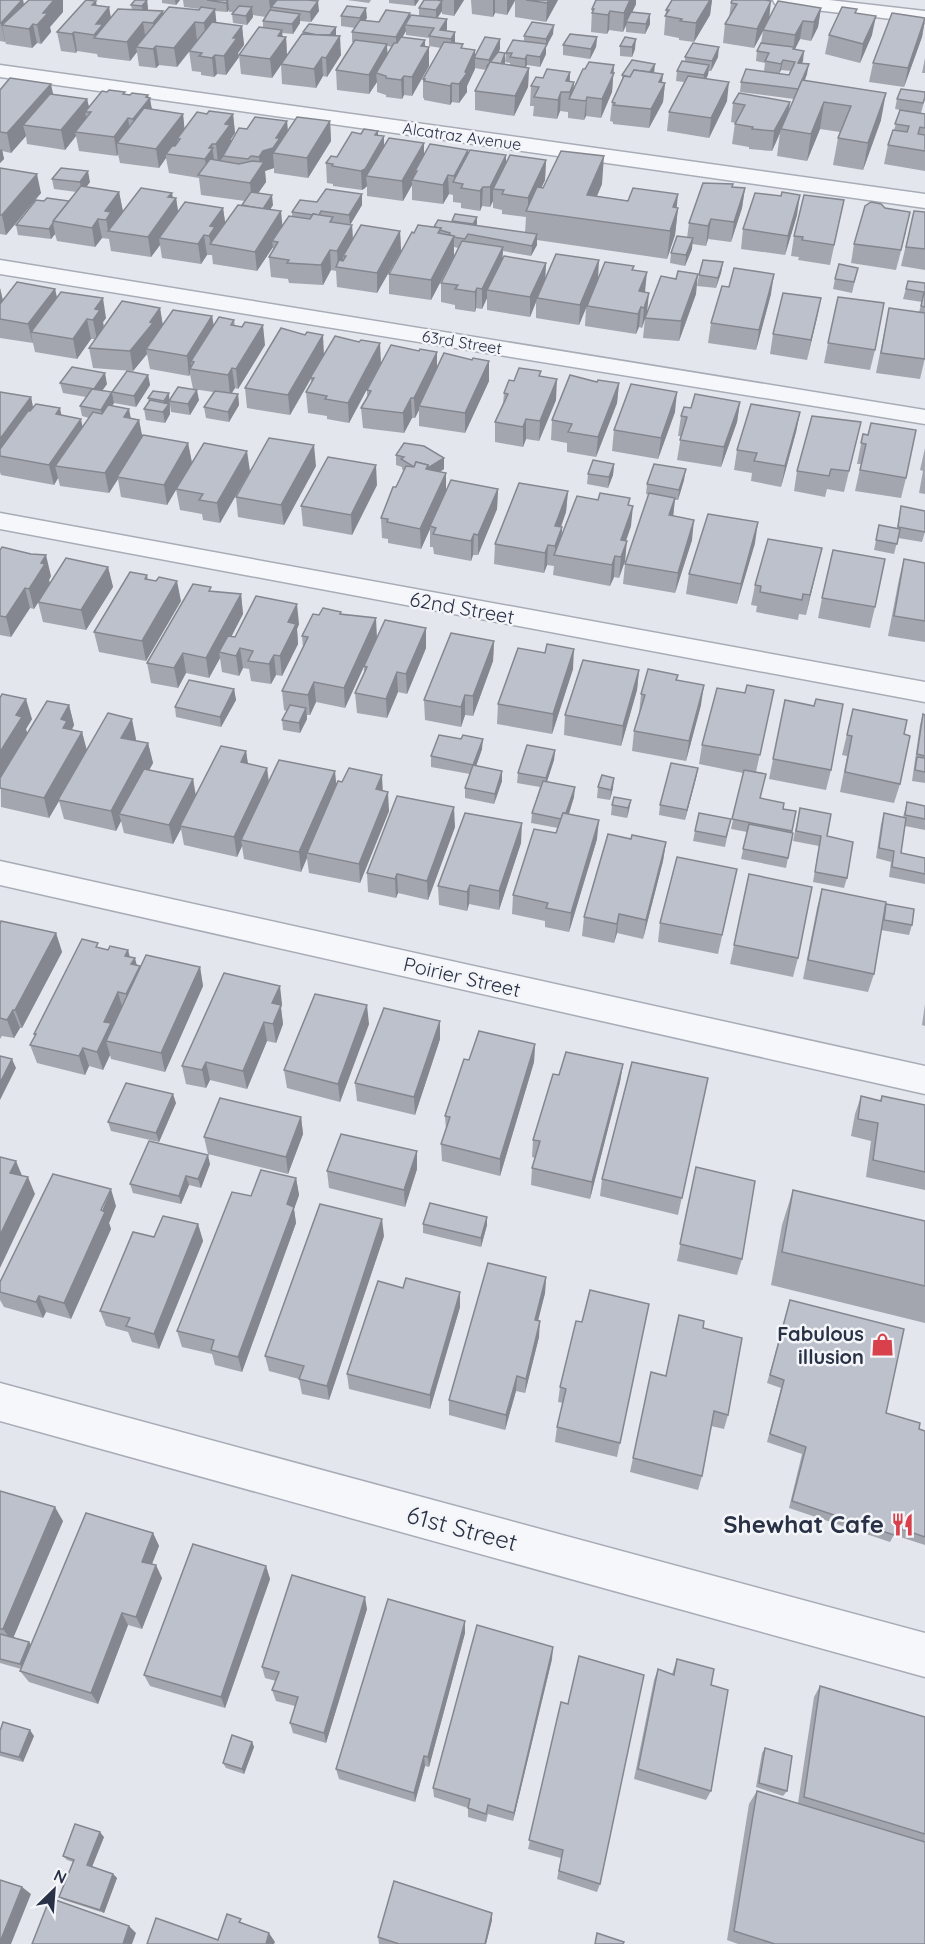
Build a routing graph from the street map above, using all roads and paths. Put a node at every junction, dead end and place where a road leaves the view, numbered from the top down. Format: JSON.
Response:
{"nodes":[{"id":1,"x":782,"y":0,"type":"edge"},
{"id":2,"x":925,"y":17,"type":"edge"},
{"id":3,"x":0,"y":72,"type":"edge"},
{"id":4,"x":925,"y":201,"type":"edge"},
{"id":5,"x":0,"y":267,"type":"edge"},
{"id":6,"x":925,"y":417,"type":"edge"},
{"id":7,"x":0,"y":521,"type":"edge"},
{"id":8,"x":925,"y":692,"type":"edge"},
{"id":9,"x":0,"y":873,"type":"edge"},
{"id":10,"x":925,"y":1080,"type":"edge"},
{"id":11,"x":0,"y":1402,"type":"edge"},
{"id":12,"x":925,"y":1655,"type":"edge"}],
"edges":[{"from":1,"to":2,"type":"street"},
{"from":3,"to":4,"type":"street","name":"Alcatraz Avenue"},
{"from":5,"to":6,"type":"street","name":"63rd Street"},
{"from":7,"to":8,"type":"street","name":"62nd Street"},
{"from":9,"to":10,"type":"street","name":"Poirier Street"},
{"from":11,"to":12,"type":"street","name":"61st Street"}]}
